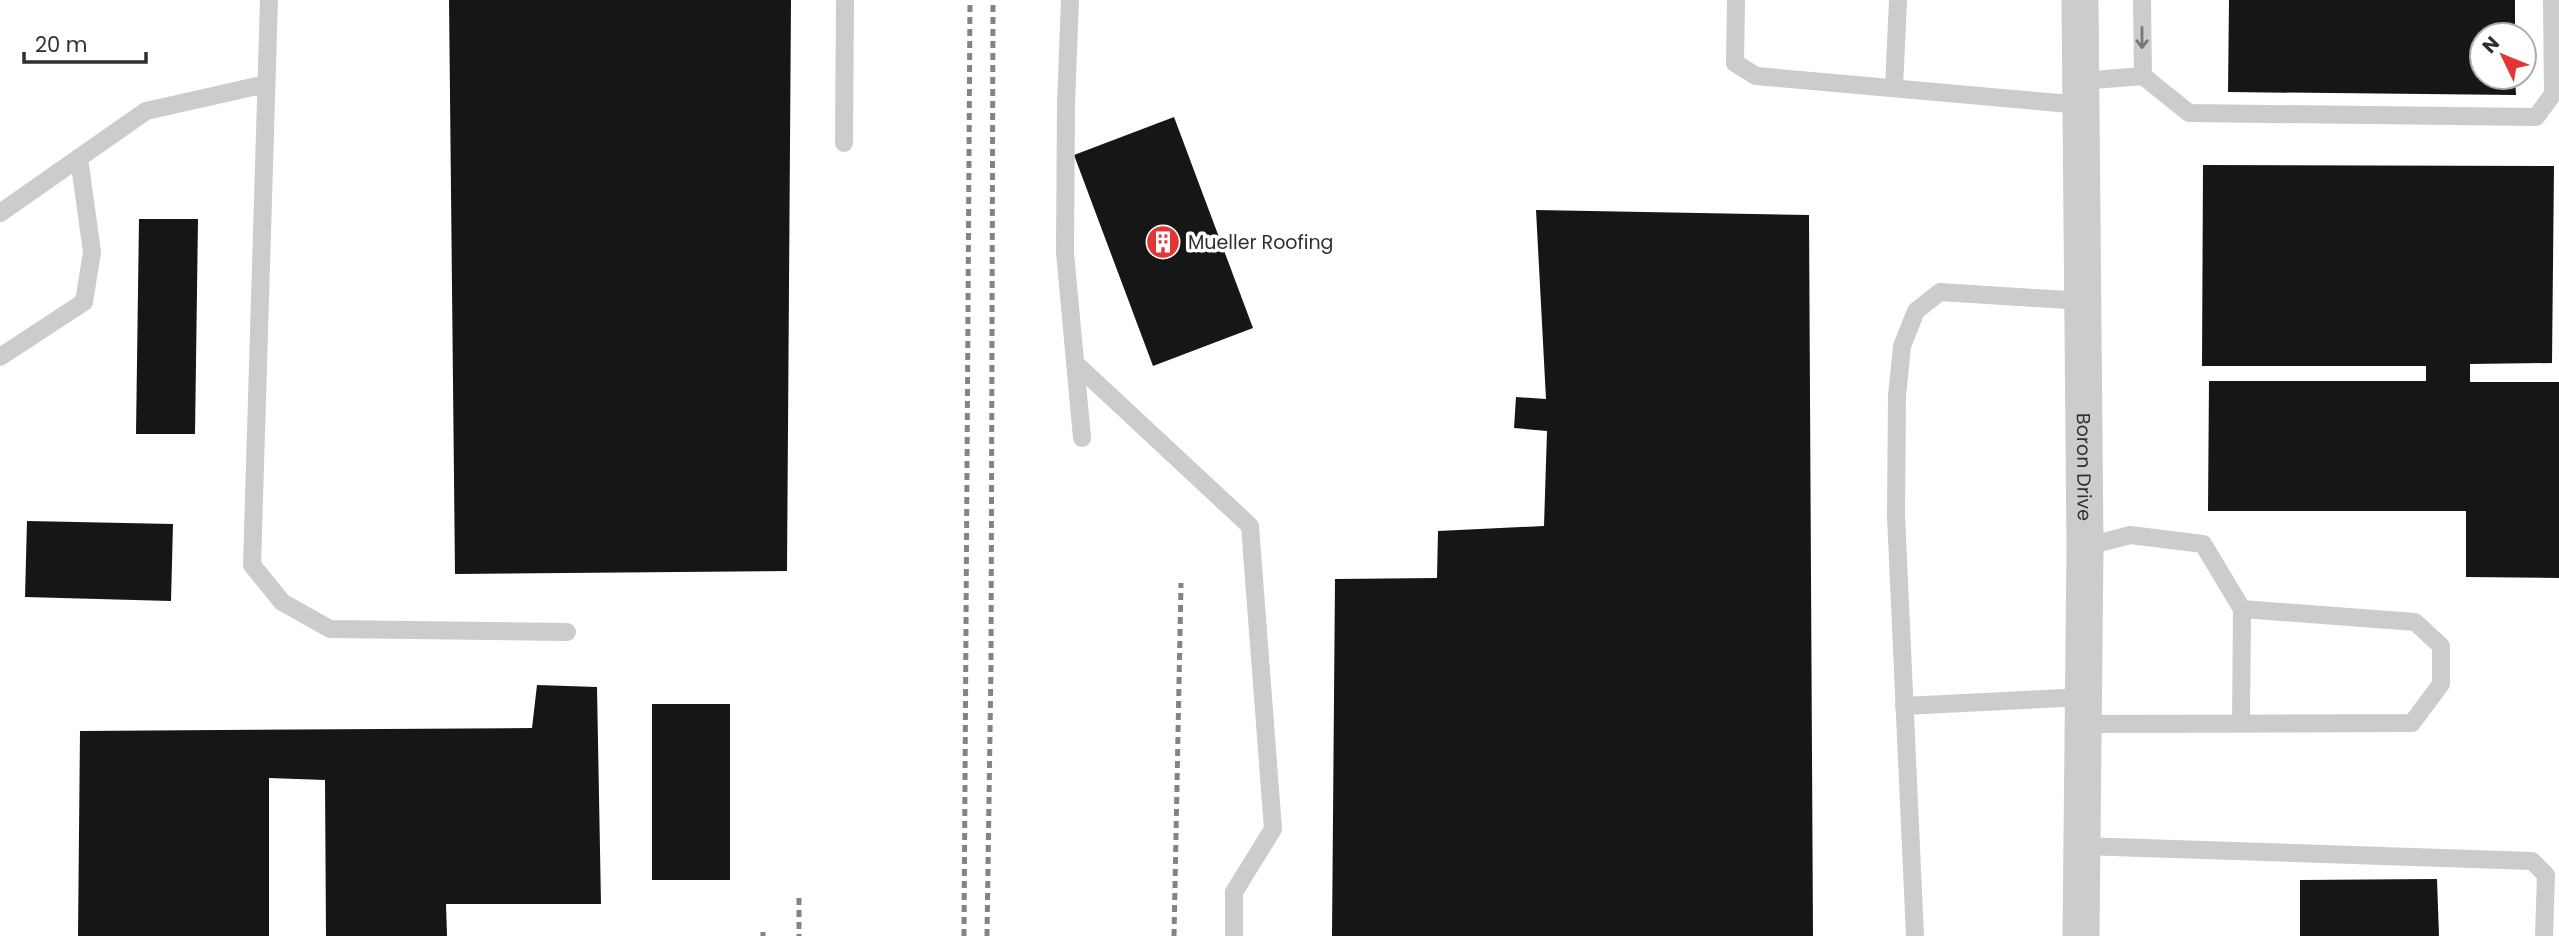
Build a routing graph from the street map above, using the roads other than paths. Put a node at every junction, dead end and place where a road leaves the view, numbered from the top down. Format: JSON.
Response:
{"nodes":[{"id":1,"x":269,"y":0,"type":"edge"},
{"id":2,"x":845,"y":0,"type":"edge"},
{"id":3,"x":1070,"y":0,"type":"edge"},
{"id":4,"x":1736,"y":0,"type":"edge"},
{"id":5,"x":1898,"y":0,"type":"edge"},
{"id":6,"x":2080,"y":0,"type":"edge"},
{"id":7,"x":2142,"y":0,"type":"edge"},
{"id":8,"x":2552,"y":0,"type":"edge"},
{"id":9,"x":2143,"y":76,"type":"junction"},
{"id":10,"x":266,"y":84,"type":"junction"},
{"id":11,"x":1894,"y":88,"type":"junction"},
{"id":12,"x":2081,"y":93,"type":"junction"},
{"id":13,"x":844,"y":143,"type":"dead end"},
{"id":14,"x":79,"y":158,"type":"junction"},
{"id":15,"x":0,"y":213,"type":"edge"},
{"id":16,"x":2083,"y":301,"type":"junction"},
{"id":17,"x":0,"y":357,"type":"edge"},
{"id":18,"x":1075,"y":363,"type":"junction"},
{"id":19,"x":1082,"y":438,"type":"dead end"},
{"id":20,"x":2085,"y":547,"type":"junction"},
{"id":21,"x":2242,"y":609,"type":"junction"},
{"id":22,"x":567,"y":632,"type":"dead end"},
{"id":23,"x":1904,"y":706,"type":"junction"},
{"id":24,"x":2084,"y":710,"type":"junction"},
{"id":25,"x":2241,"y":723,"type":"junction"},
{"id":26,"x":2082,"y":846,"type":"junction"},
{"id":27,"x":1234,"y":936,"type":"edge"},
{"id":28,"x":1915,"y":936,"type":"edge"},
{"id":29,"x":2081,"y":936,"type":"edge"},
{"id":30,"x":2544,"y":936,"type":"edge"}],
"edges":[{"from":1,"to":10,"type":"lane"},
{"from":2,"to":13,"type":"lane"},
{"from":3,"to":18,"type":"lane"},
{"from":4,"to":11,"type":"lane"},
{"from":5,"to":11,"type":"lane"},
{"from":6,"to":12,"type":"street","name":"Boron Drive"},
{"from":7,"to":9,"type":"lane","one_way":true},
{"from":8,"to":9,"type":"lane"},
{"from":9,"to":12,"type":"lane"},
{"from":10,"to":14,"type":"lane"},
{"from":10,"to":22,"type":"lane"},
{"from":11,"to":12,"type":"lane"},
{"from":12,"to":16,"type":"street","name":"Boron Drive"},
{"from":14,"to":15,"type":"lane"},
{"from":14,"to":17,"type":"lane"},
{"from":16,"to":20,"type":"street","name":"Boron Drive"},
{"from":16,"to":23,"type":"lane"},
{"from":18,"to":19,"type":"lane"},
{"from":18,"to":27,"type":"lane"},
{"from":20,"to":21,"type":"lane"},
{"from":20,"to":24,"type":"street","name":"Boron Drive"},
{"from":21,"to":25,"type":"lane"},
{"from":21,"to":25,"type":"lane"},
{"from":23,"to":24,"type":"lane"},
{"from":23,"to":28,"type":"lane"},
{"from":24,"to":25,"type":"lane"},
{"from":24,"to":26,"type":"street","name":"Boron Drive"},
{"from":26,"to":29,"type":"street","name":"Boron Drive"},
{"from":26,"to":30,"type":"lane"}]}
